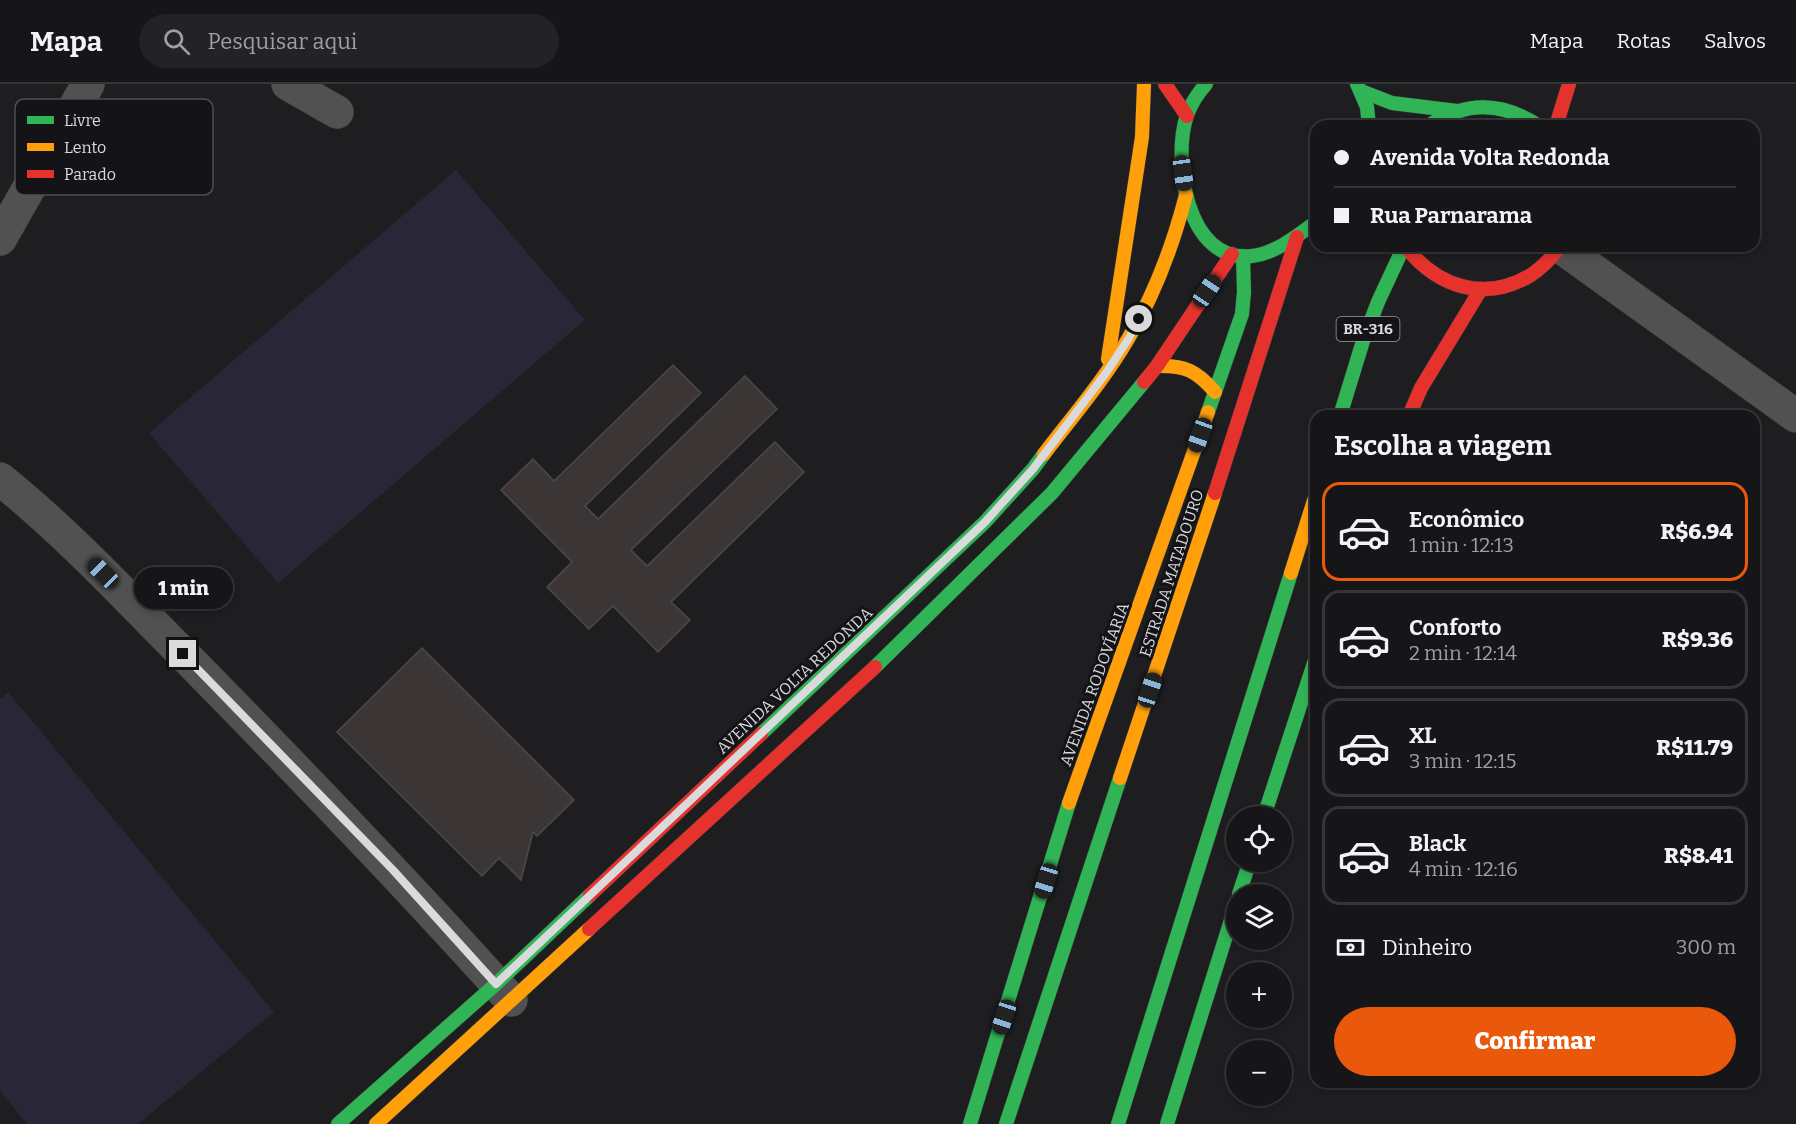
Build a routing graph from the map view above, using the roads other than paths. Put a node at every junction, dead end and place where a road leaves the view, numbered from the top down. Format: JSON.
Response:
{"nodes":[{"id":1,"x":87,"y":84,"type":"edge"},
{"id":2,"x":288,"y":84,"type":"edge"},
{"id":3,"x":1144,"y":84,"type":"edge"},
{"id":4,"x":1165,"y":84,"type":"edge"},
{"id":5,"x":1206,"y":84,"type":"edge"},
{"id":6,"x":1569,"y":84,"type":"edge"},
{"id":7,"x":1360,"y":87,"type":"edge"},
{"id":8,"x":1478,"y":92,"type":"dead end"},
{"id":9,"x":79,"y":99,"type":"edge"},
{"id":10,"x":1462,"y":109,"type":"junction"},
{"id":11,"x":337,"y":112,"type":"dead end"},
{"id":12,"x":1186,"y":116,"type":"junction"},
{"id":13,"x":1368,"y":120,"type":"edge"},
{"id":14,"x":1435,"y":120,"type":"edge"},
{"id":15,"x":1532,"y":120,"type":"edge"},
{"id":16,"x":1558,"y":120,"type":"edge"},
{"id":17,"x":25,"y":195,"type":"edge"},
{"id":18,"x":1186,"y":195,"type":"junction"},
{"id":19,"x":1310,"y":226,"type":"edge"},
{"id":20,"x":1297,"y":237,"type":"junction"},
{"id":21,"x":0,"y":239,"type":"edge"},
{"id":22,"x":1402,"y":252,"type":"edge"},
{"id":23,"x":1410,"y":252,"type":"edge"},
{"id":24,"x":1557,"y":252,"type":"edge"},
{"id":25,"x":1568,"y":252,"type":"edge"},
{"id":26,"x":1237,"y":255,"type":"junction"},
{"id":27,"x":1481,"y":289,"type":"junction"},
{"id":28,"x":1157,"y":366,"type":"junction"},
{"id":29,"x":1106,"y":373,"type":"junction"},
{"id":30,"x":1215,"y":392,"type":"junction"},
{"id":31,"x":1342,"y":410,"type":"edge"},
{"id":32,"x":1412,"y":410,"type":"edge"},
{"id":33,"x":1796,"y":416,"type":"edge"},
{"id":34,"x":0,"y":479,"type":"edge"},
{"id":35,"x":1310,"y":513,"type":"edge"},
{"id":36,"x":1310,"y":675,"type":"edge"},
{"id":37,"x":1267,"y":806,"type":"edge"},
{"id":38,"x":1046,"y":881,"type":"junction"},
{"id":39,"x":1083,"y":894,"type":"junction"},
{"id":40,"x":1226,"y":936,"type":"edge"},
{"id":41,"x":1024,"y":952,"type":"junction"},
{"id":42,"x":1060,"y":962,"type":"junction"},
{"id":43,"x":503,"y":992,"type":"junction"},
{"id":44,"x":338,"y":1124,"type":"edge"},
{"id":45,"x":376,"y":1124,"type":"edge"},
{"id":46,"x":970,"y":1124,"type":"edge"},
{"id":47,"x":1006,"y":1124,"type":"edge"},
{"id":48,"x":1118,"y":1124,"type":"edge"},
{"id":49,"x":1167,"y":1124,"type":"edge"}],
"edges":[{"from":1,"to":9,"type":"street"},
{"from":2,"to":11,"type":"street"},
{"from":3,"to":29,"type":"main road"},
{"from":4,"to":12,"type":"main road"},
{"from":5,"to":12,"type":"main road"},
{"from":6,"to":16,"type":"main road"},
{"from":7,"to":10,"type":"main road"},
{"from":7,"to":13,"type":"main road"},
{"from":8,"to":10,"type":"main road"},
{"from":10,"to":14,"type":"main road"},
{"from":10,"to":15,"type":"main road"},
{"from":12,"to":18,"type":"main road"},
{"from":17,"to":21,"type":"street"},
{"from":18,"to":26,"type":"main road"},
{"from":18,"to":29,"type":"main road","name":"AVENIDA VOLTA REDONDA"},
{"from":19,"to":20,"type":"main road"},
{"from":20,"to":26,"type":"main road"},
{"from":20,"to":39,"type":"main road","name":"ESTRADA MATADOURO"},
{"from":22,"to":31,"type":"main road","number":"BR-316"},
{"from":23,"to":27,"type":"main road"},
{"from":24,"to":27,"type":"main road"},
{"from":25,"to":33,"type":"street"},
{"from":26,"to":28,"type":"main road","name":"AVENIDA VOLTA REDONDA"},
{"from":26,"to":30,"type":"main road","name":"AVENIDA RODOVÍARIA"},
{"from":27,"to":32,"type":"main road"},
{"from":28,"to":30,"type":"main road"},
{"from":28,"to":43,"type":"main road","name":"AVENIDA VOLTA REDONDA"},
{"from":29,"to":43,"type":"main road","name":"AVENIDA VOLTA REDONDA"},
{"from":30,"to":38,"type":"main road","name":"AVENIDA RODOVÍARIA"},
{"from":34,"to":43,"type":"street"},
{"from":35,"to":48,"type":"main road"},
{"from":36,"to":37,"type":"main road"},
{"from":38,"to":39,"type":"street"},
{"from":38,"to":41,"type":"main road","name":"AVENIDA RODOVÍARIA"},
{"from":39,"to":42,"type":"main road","name":"ESTRADA MATADOURO"},
{"from":40,"to":49,"type":"main road"},
{"from":41,"to":42,"type":"street"},
{"from":41,"to":46,"type":"main road","name":"AVENIDA RODOVÍARIA"},
{"from":42,"to":47,"type":"main road","name":"ESTRADA MATADOURO"},
{"from":43,"to":44,"type":"main road","name":"AVENIDA VOLTA REDONDA"},
{"from":43,"to":45,"type":"main road","name":"AVENIDA VOLTA REDONDA"}]}
